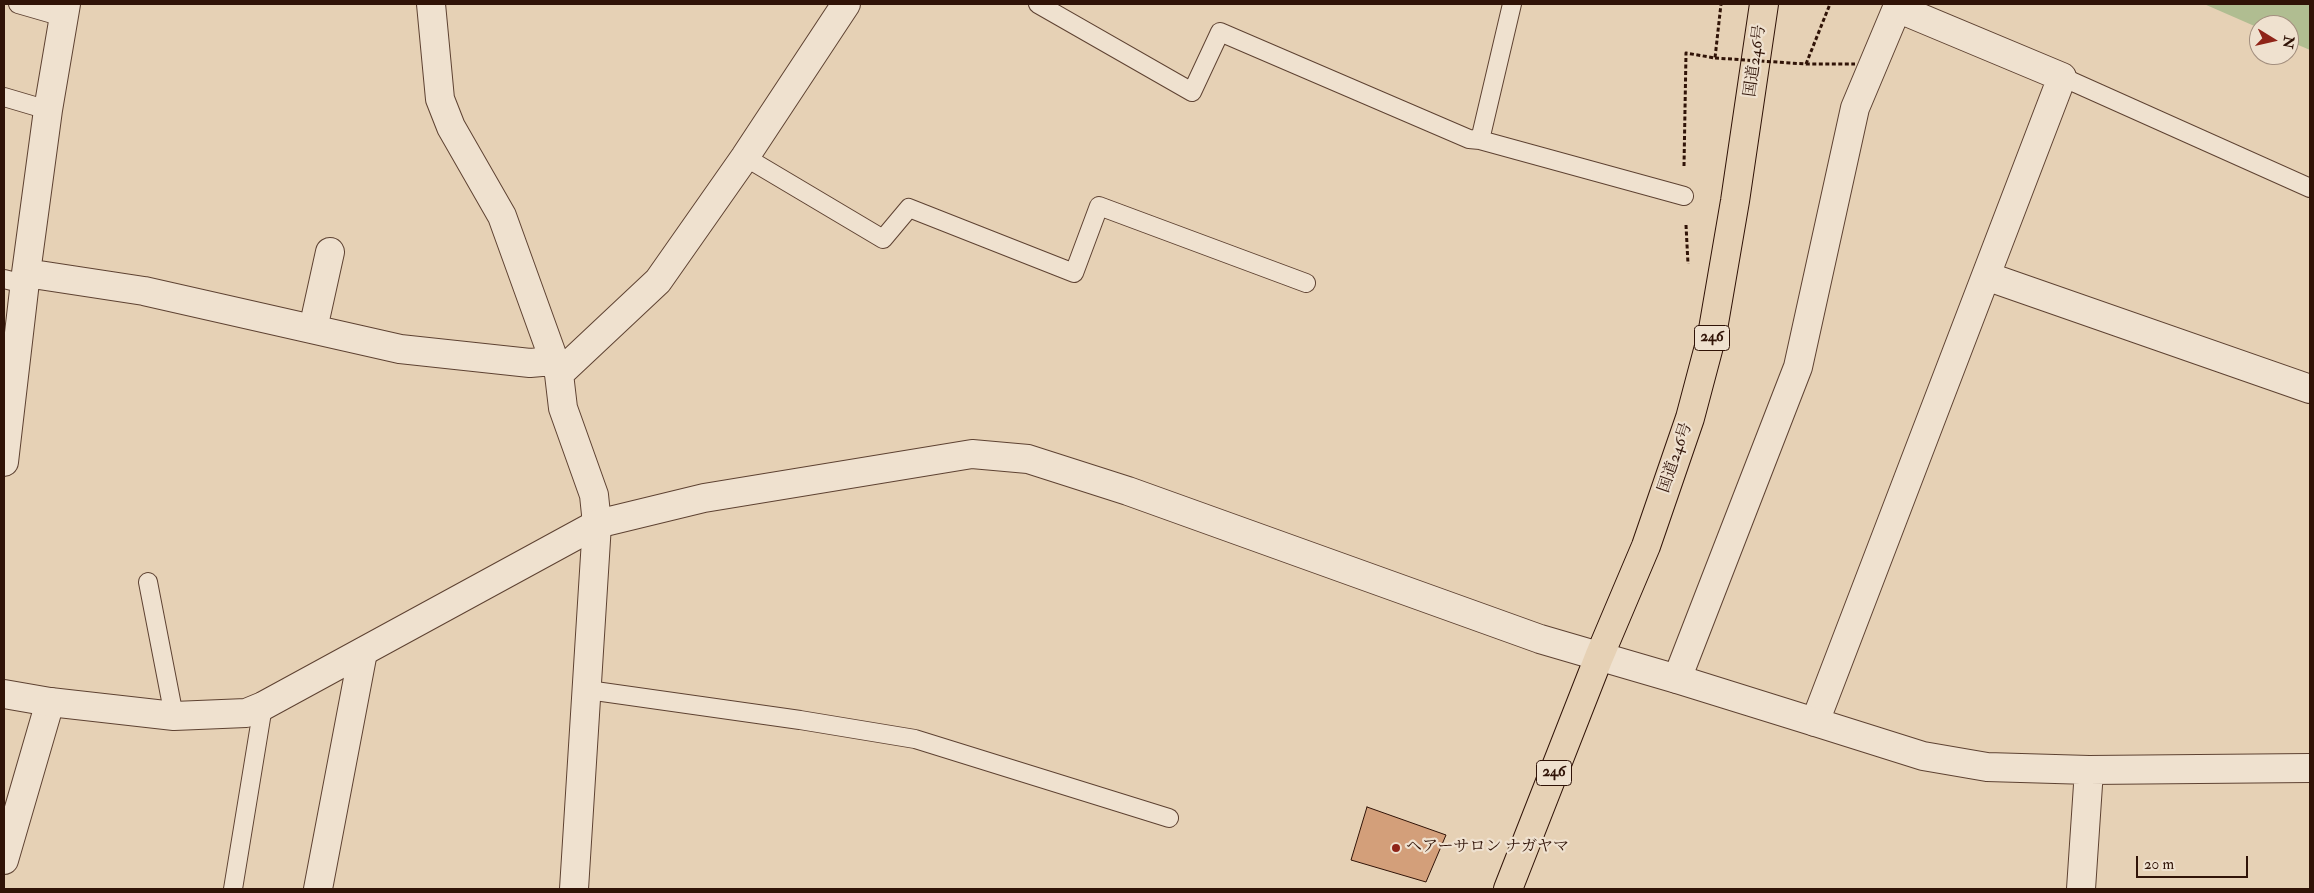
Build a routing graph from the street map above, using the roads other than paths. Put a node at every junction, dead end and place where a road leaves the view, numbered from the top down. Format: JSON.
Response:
{"nodes":[{"id":1,"x":18,"y":4,"type":"edge"},
{"id":2,"x":431,"y":4,"type":"edge"},
{"id":3,"x":846,"y":4,"type":"edge"},
{"id":4,"x":1038,"y":4,"type":"edge"},
{"id":5,"x":1512,"y":4,"type":"edge"},
{"id":6,"x":1764,"y":4,"type":"edge"},
{"id":7,"x":65,"y":11,"type":"edge"},
{"id":8,"x":2062,"y":77,"type":"junction"},
{"id":9,"x":4,"y":97,"type":"edge"},
{"id":10,"x":48,"y":110,"type":"junction"},
{"id":11,"x":1480,"y":140,"type":"junction"},
{"id":12,"x":745,"y":157,"type":"junction"},
{"id":13,"x":2310,"y":188,"type":"edge"},
{"id":14,"x":1684,"y":196,"type":"road end"},
{"id":15,"x":330,"y":252,"type":"dead end"},
{"id":16,"x":1986,"y":276,"type":"junction"},
{"id":17,"x":18,"y":279,"type":"edge"},
{"id":18,"x":1306,"y":283,"type":"dead end"},
{"id":19,"x":313,"y":329,"type":"junction"},
{"id":20,"x":556,"y":368,"type":"junction"},
{"id":21,"x":2310,"y":389,"type":"edge"},
{"id":22,"x":4,"y":462,"type":"edge"},
{"id":23,"x":598,"y":524,"type":"junction"},
{"id":24,"x":148,"y":582,"type":"dead end"},
{"id":25,"x":364,"y":652,"type":"junction"},
{"id":26,"x":1599,"y":657,"type":"junction"},
{"id":27,"x":1677,"y":679,"type":"junction"},
{"id":28,"x":588,"y":690,"type":"junction"},
{"id":29,"x":4,"y":694,"type":"edge"},
{"id":30,"x":50,"y":702,"type":"junction"},
{"id":31,"x":263,"y":706,"type":"junction"},
{"id":32,"x":174,"y":716,"type":"junction"},
{"id":33,"x":1814,"y":722,"type":"junction"},
{"id":34,"x":2310,"y":768,"type":"edge"},
{"id":35,"x":2089,"y":770,"type":"junction"},
{"id":36,"x":1169,"y":818,"type":"dead end"},
{"id":37,"x":4,"y":860,"type":"edge"},
{"id":38,"x":233,"y":889,"type":"edge"},
{"id":39,"x":318,"y":889,"type":"edge"},
{"id":40,"x":574,"y":889,"type":"edge"},
{"id":41,"x":1508,"y":889,"type":"edge"},
{"id":42,"x":2081,"y":889,"type":"edge"}],
"edges":[{"from":1,"to":7,"type":"lane"},
{"from":2,"to":20,"type":"street"},
{"from":3,"to":12,"type":"street"},
{"from":4,"to":11,"type":"lane"},
{"from":5,"to":11,"type":"lane"},
{"from":6,"to":26,"type":"highway","name":"国道246号","number":"246"},
{"from":7,"to":10,"type":"street"},
{"from":8,"to":13,"type":"lane"},
{"from":8,"to":16,"type":"street"},
{"from":8,"to":27,"type":"street"},
{"from":9,"to":10,"type":"lane"},
{"from":10,"to":17,"type":"street"},
{"from":11,"to":14,"type":"lane"},
{"from":12,"to":18,"type":"lane"},
{"from":12,"to":20,"type":"street"},
{"from":15,"to":19,"type":"street"},
{"from":16,"to":21,"type":"street"},
{"from":16,"to":33,"type":"street"},
{"from":17,"to":19,"type":"street"},
{"from":17,"to":22,"type":"street"},
{"from":19,"to":20,"type":"street"},
{"from":20,"to":23,"type":"street"},
{"from":23,"to":25,"type":"street"},
{"from":23,"to":26,"type":"street"},
{"from":23,"to":28,"type":"street"},
{"from":24,"to":32,"type":"lane"},
{"from":25,"to":31,"type":"street"},
{"from":25,"to":39,"type":"street"},
{"from":26,"to":27,"type":"street"},
{"from":26,"to":41,"type":"highway","name":"国道246号","number":"246"},
{"from":27,"to":33,"type":"street"},
{"from":28,"to":36,"type":"lane"},
{"from":28,"to":40,"type":"street"},
{"from":29,"to":30,"type":"street"},
{"from":30,"to":32,"type":"street"},
{"from":30,"to":37,"type":"street"},
{"from":31,"to":32,"type":"street"},
{"from":31,"to":38,"type":"lane"},
{"from":33,"to":35,"type":"street"},
{"from":34,"to":35,"type":"street"},
{"from":35,"to":42,"type":"street"}]}
